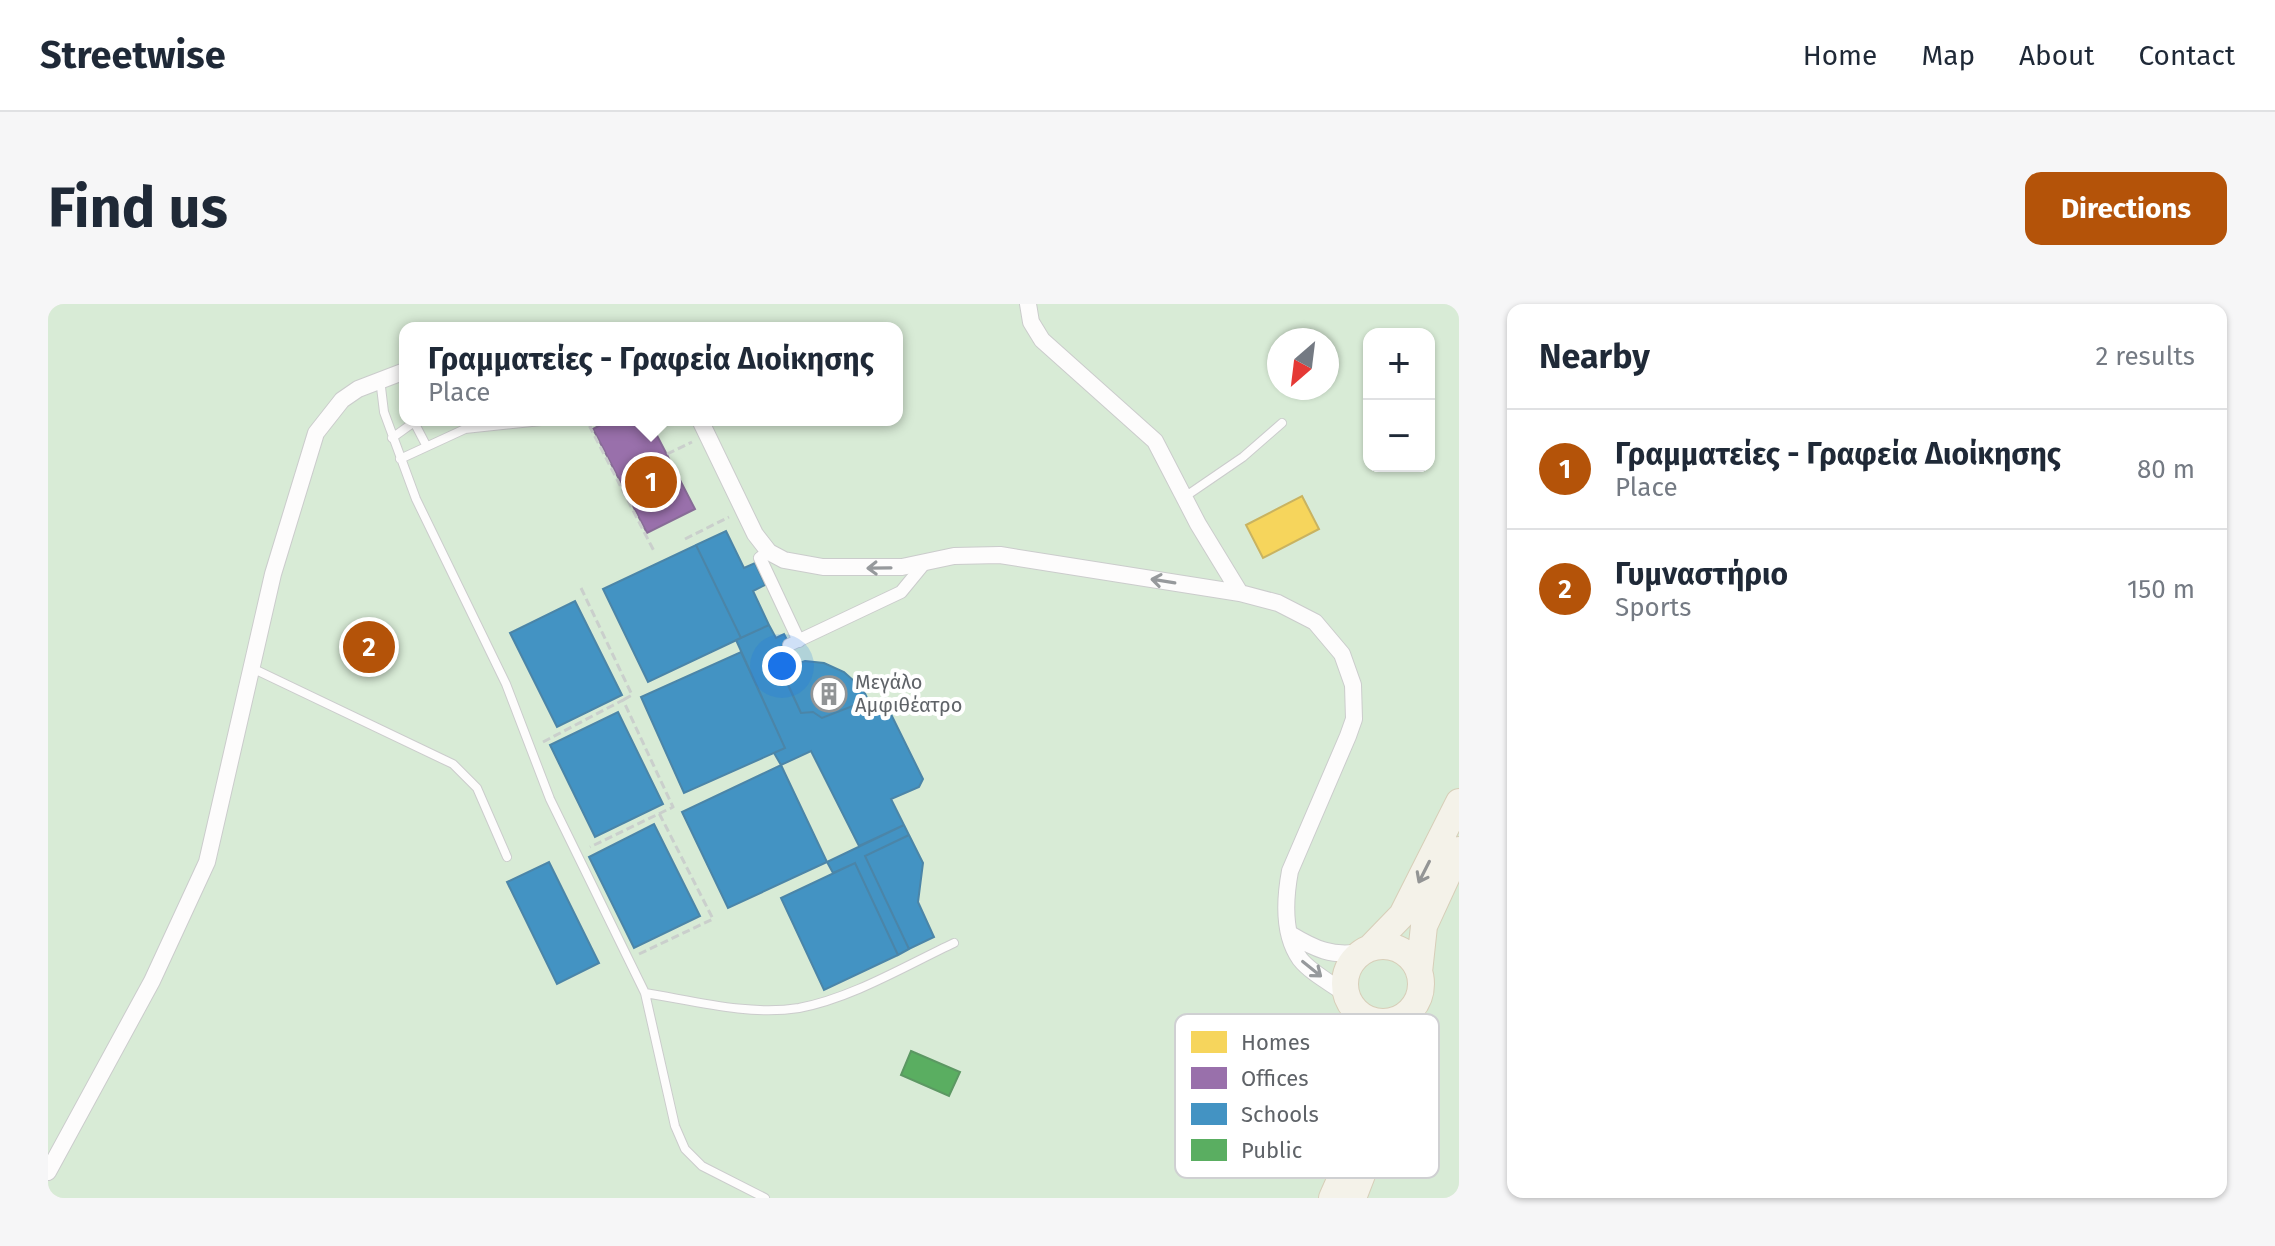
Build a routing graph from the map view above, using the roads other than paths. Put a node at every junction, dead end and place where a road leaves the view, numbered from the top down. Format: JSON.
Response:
{"nodes":[{"id":1,"x":1028,"y":304,"type":"edge"},
{"id":2,"x":399,"y":373,"type":"edge"},
{"id":3,"x":380,"y":379,"type":"junction"},
{"id":4,"x":1282,"y":423,"type":"dead end"},
{"id":5,"x":409,"y":426,"type":"edge"},
{"id":6,"x":418,"y":426,"type":"edge"},
{"id":7,"x":494,"y":426,"type":"edge"},
{"id":8,"x":703,"y":427,"type":"edge"},
{"id":9,"x":392,"y":438,"type":"junction"},
{"id":10,"x":426,"y":445,"type":"junction"},
{"id":11,"x":400,"y":459,"type":"junction"},
{"id":12,"x":1186,"y":496,"type":"junction"},
{"id":13,"x":769,"y":552,"type":"junction"},
{"id":14,"x":924,"y":564,"type":"junction"},
{"id":15,"x":1240,"y":593,"type":"junction"},
{"id":16,"x":252,"y":668,"type":"junction"},
{"id":17,"x":1459,"y":802,"type":"edge"},
{"id":18,"x":1459,"y":850,"type":"edge"},
{"id":19,"x":507,"y":857,"type":"dead end"},
{"id":20,"x":1290,"y":934,"type":"junction"},
{"id":21,"x":954,"y":943,"type":"dead end"},
{"id":22,"x":1366,"y":950,"type":"junction"},
{"id":23,"x":1419,"y":972,"type":"junction"},
{"id":24,"x":645,"y":993,"type":"junction"},
{"id":25,"x":1351,"y":1003,"type":"junction"},
{"id":26,"x":1410,"y":1011,"type":"junction"},
{"id":27,"x":1356,"y":1014,"type":"edge"},
{"id":28,"x":1363,"y":1014,"type":"edge"},
{"id":29,"x":1405,"y":1014,"type":"edge"},
{"id":30,"x":1409,"y":1014,"type":"edge"},
{"id":31,"x":48,"y":1172,"type":"edge"},
{"id":32,"x":1340,"y":1178,"type":"edge"},
{"id":33,"x":1361,"y":1178,"type":"edge"},
{"id":34,"x":765,"y":1198,"type":"edge"},
{"id":35,"x":1332,"y":1198,"type":"edge"},
{"id":36,"x":1353,"y":1198,"type":"edge"}],
"edges":[{"from":1,"to":12,"type":"street"},
{"from":2,"to":3,"type":"street"},
{"from":3,"to":9,"type":"lane"},
{"from":3,"to":16,"type":"street"},
{"from":4,"to":12,"type":"lane"},
{"from":5,"to":9,"type":"lane"},
{"from":6,"to":10,"type":"lane"},
{"from":7,"to":10,"type":"lane"},
{"from":8,"to":13,"type":"street"},
{"from":9,"to":11,"type":"lane"},
{"from":10,"to":11,"type":"lane"},
{"from":11,"to":24,"type":"lane"},
{"from":12,"to":15,"type":"street"},
{"from":14,"to":13,"type":"street","one_way":true},
{"from":13,"to":14,"type":"street"},
{"from":15,"to":14,"type":"street","one_way":true},
{"from":15,"to":20,"type":"street"},
{"from":16,"to":19,"type":"lane"},
{"from":16,"to":31,"type":"street"},
{"from":17,"to":22,"type":"main road","one_way":true},
{"from":18,"to":23,"type":"main road"},
{"from":20,"to":22,"type":"street"},
{"from":20,"to":25,"type":"street","one_way":true},
{"from":21,"to":24,"type":"lane"},
{"from":22,"to":23,"type":"main road"},
{"from":22,"to":25,"type":"main road"},
{"from":23,"to":26,"type":"main road"},
{"from":24,"to":34,"type":"lane"},
{"from":25,"to":27,"type":"main road"},
{"from":25,"to":28,"type":"main road"},
{"from":26,"to":29,"type":"main road"},
{"from":26,"to":30,"type":"main road"},
{"from":32,"to":35,"type":"main road"},
{"from":33,"to":36,"type":"main road"}]}
